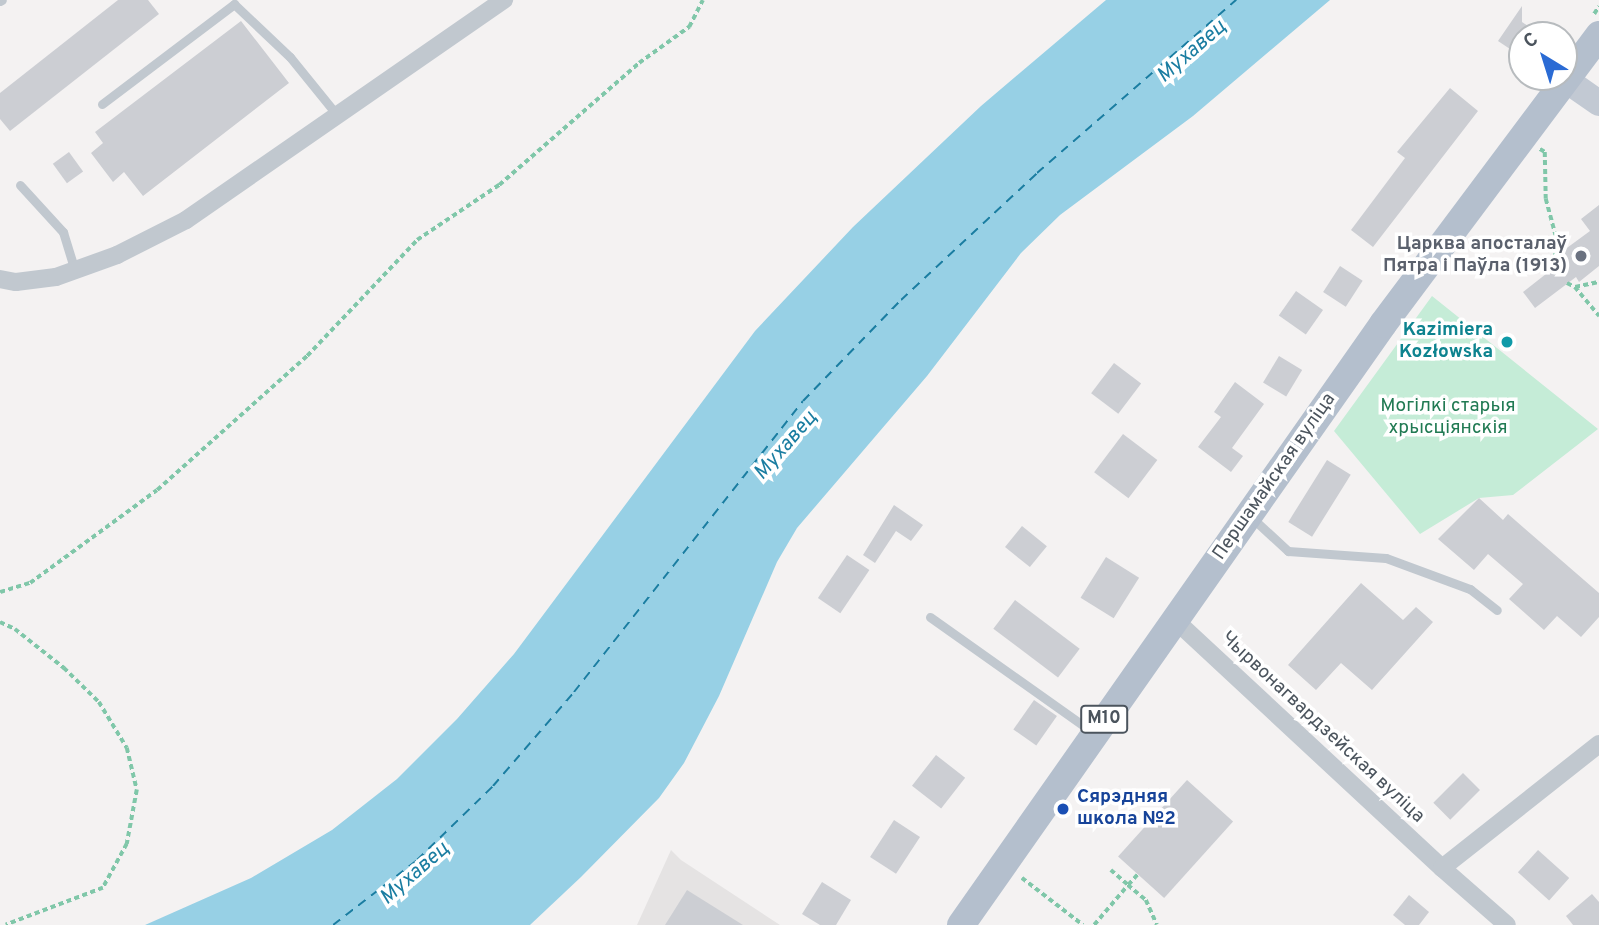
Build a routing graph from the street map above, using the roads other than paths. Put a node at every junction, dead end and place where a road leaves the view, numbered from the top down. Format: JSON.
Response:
{"nodes":[{"id":1,"x":504,"y":0,"type":"edge"},
{"id":2,"x":1599,"y":35,"type":"edge"},
{"id":3,"x":1578,"y":64,"type":"edge"},
{"id":4,"x":1578,"y":88,"type":"edge"},
{"id":5,"x":1558,"y":91,"type":"edge"},
{"id":6,"x":1599,"y":103,"type":"edge"},
{"id":7,"x":102,"y":104,"type":"dead end"},
{"id":8,"x":337,"y":115,"type":"junction"},
{"id":9,"x":20,"y":184,"type":"dead end"},
{"id":10,"x":75,"y":271,"type":"junction"},
{"id":11,"x":0,"y":279,"type":"edge"},
{"id":12,"x":1249,"y":515,"type":"junction"},
{"id":13,"x":1497,"y":610,"type":"dead end"},
{"id":14,"x":930,"y":617,"type":"dead end"},
{"id":15,"x":1174,"y":619,"type":"junction"},
{"id":16,"x":1094,"y":733,"type":"junction"},
{"id":17,"x":1599,"y":744,"type":"edge"},
{"id":18,"x":1442,"y":868,"type":"junction"},
{"id":19,"x":961,"y":925,"type":"edge"},
{"id":20,"x":1507,"y":925,"type":"edge"}],
"edges":[{"from":1,"to":8,"type":"street"},
{"from":2,"to":3,"type":"main road","name":"Першамайская вуліца","number":"М10"},
{"from":4,"to":6,"type":"main road"},
{"from":5,"to":12,"type":"main road","name":"Першамайская вуліца","number":"М10"},
{"from":7,"to":8,"type":"lane"},
{"from":8,"to":10,"type":"street"},
{"from":9,"to":10,"type":"lane"},
{"from":10,"to":11,"type":"street"},
{"from":12,"to":13,"type":"lane"},
{"from":12,"to":15,"type":"main road","name":"Першамайская вуліца","number":"М10"},
{"from":14,"to":16,"type":"lane"},
{"from":15,"to":16,"type":"main road","name":"Першамайская вуліца","number":"М10"},
{"from":15,"to":18,"type":"street","name":"Чырвонагвардзейская вуліца"},
{"from":16,"to":19,"type":"main road","name":"Першамайская вуліца","number":"М10"},
{"from":17,"to":18,"type":"street"},
{"from":18,"to":20,"type":"street","name":"Чырвонагвардзейская вуліца"}]}
